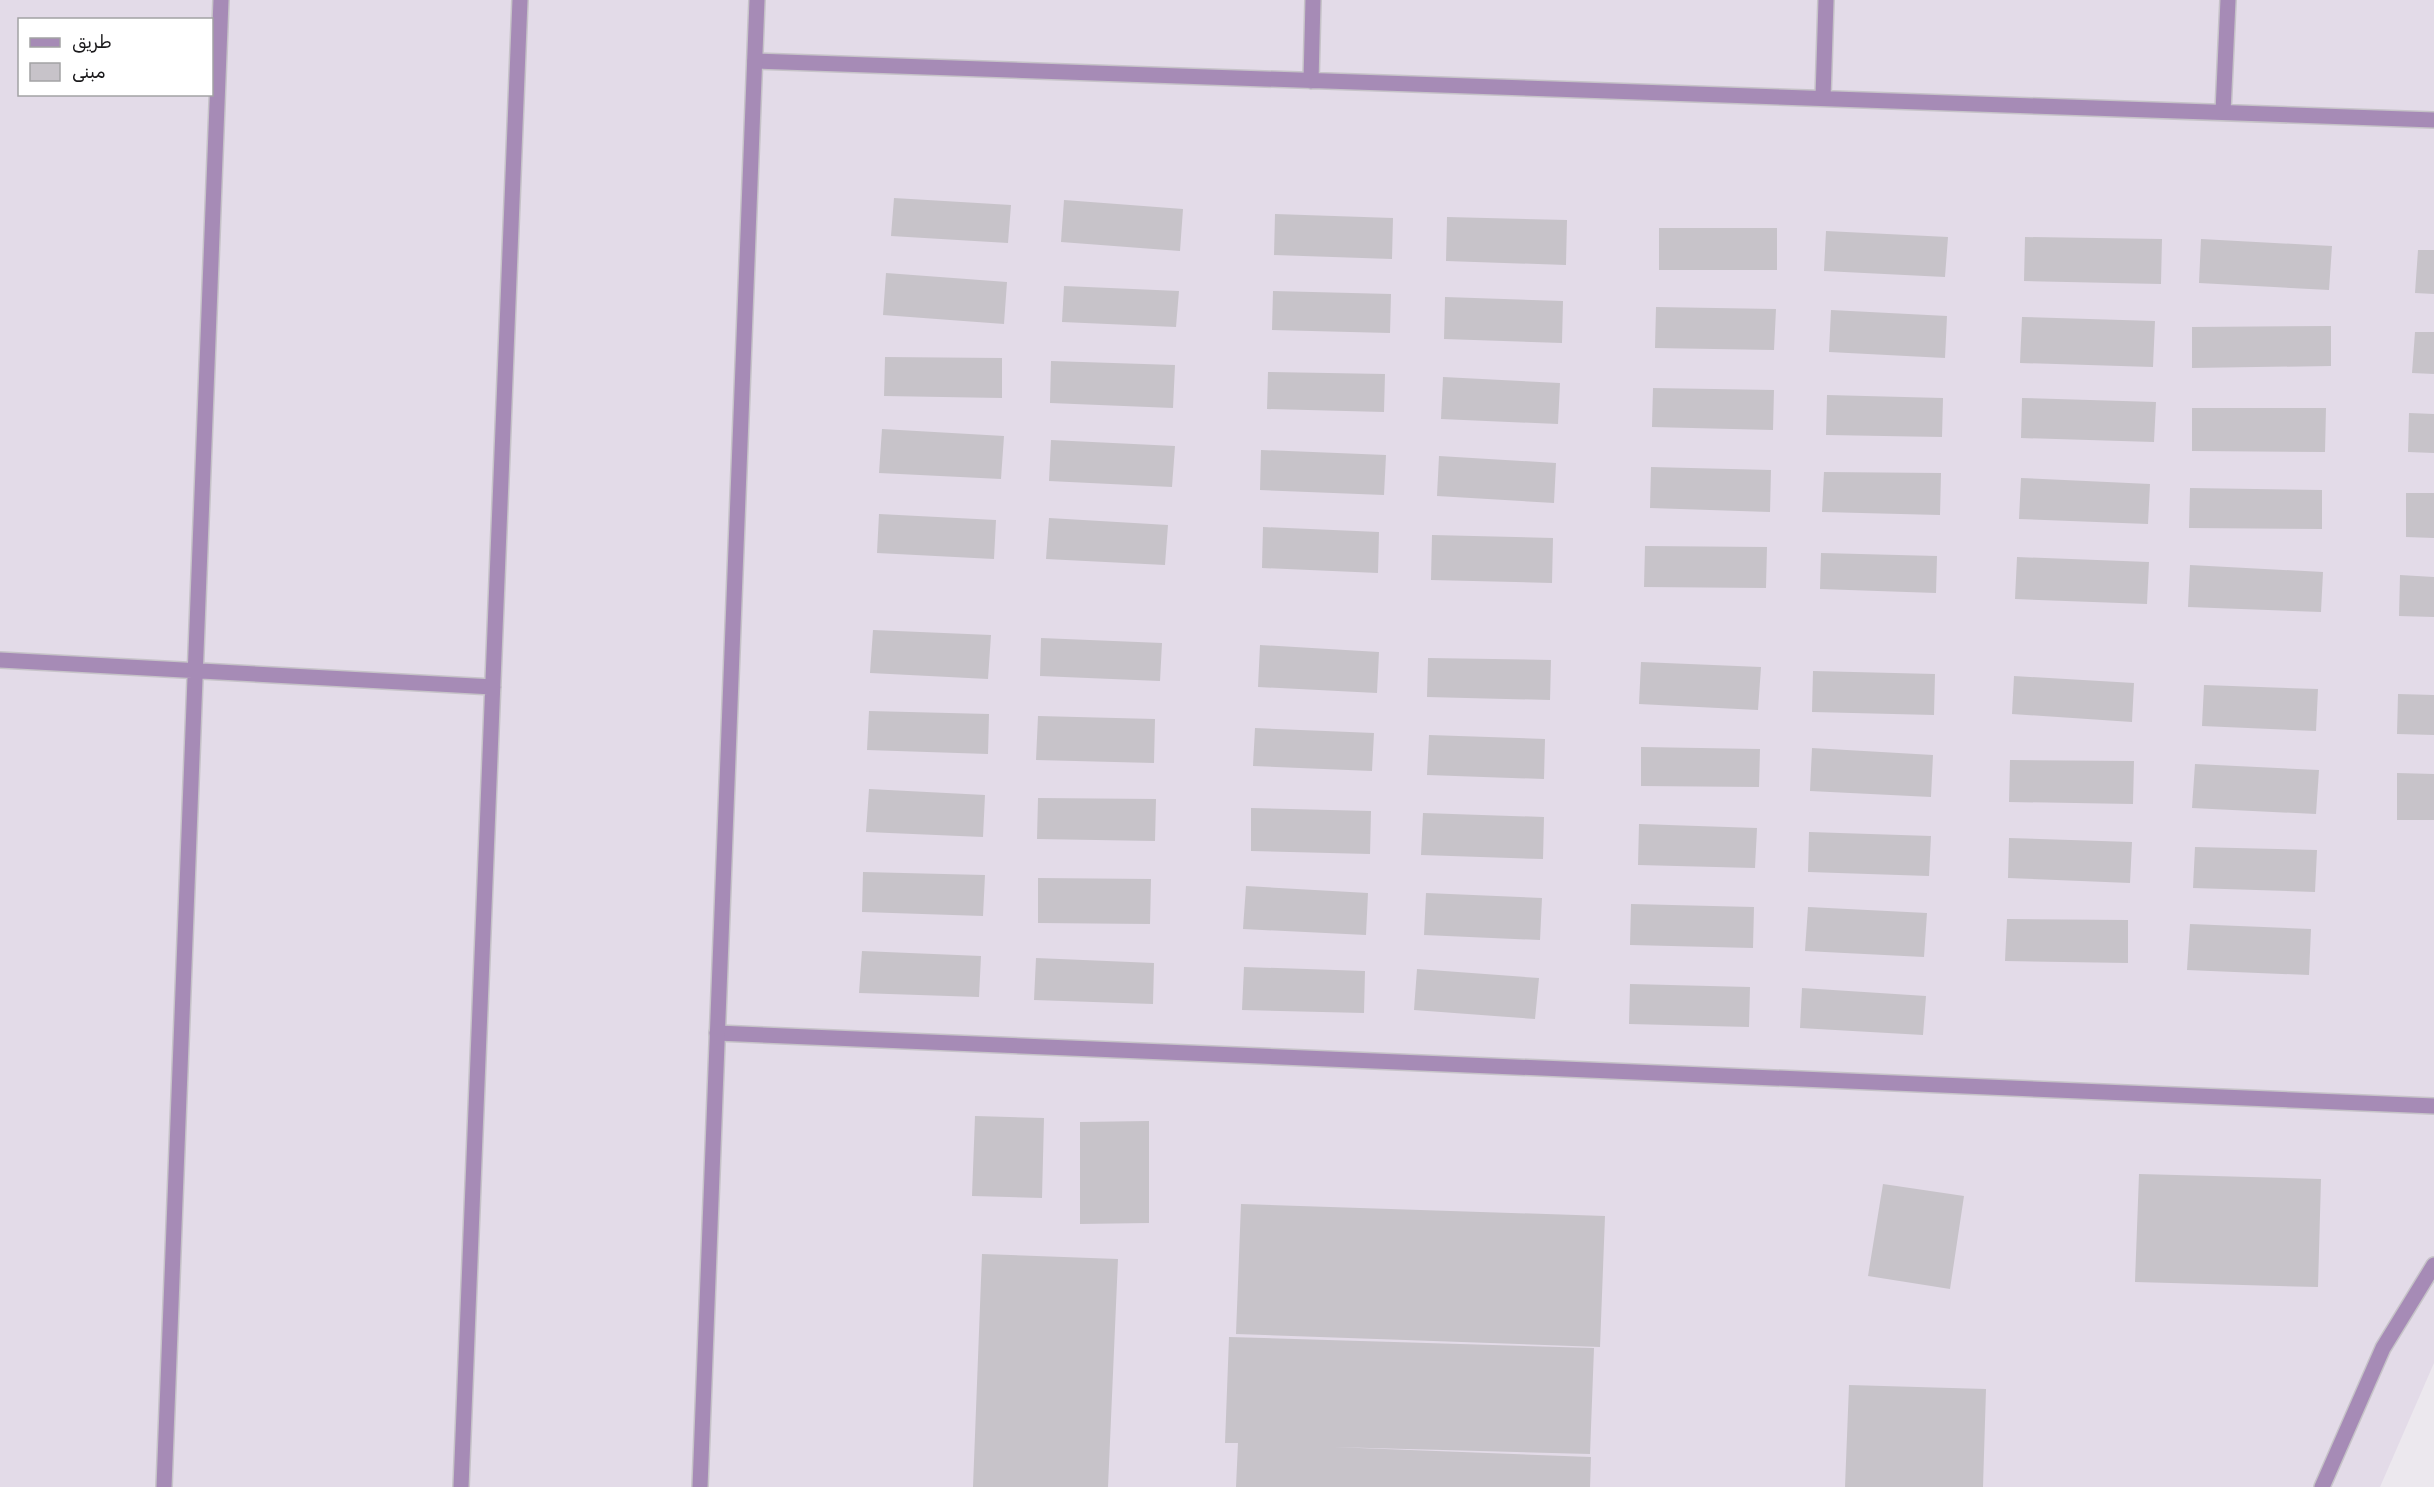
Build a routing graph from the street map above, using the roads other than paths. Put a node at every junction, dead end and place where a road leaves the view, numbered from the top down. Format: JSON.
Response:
{"nodes":[{"id":1,"x":220,"y":0,"type":"edge"},
{"id":2,"x":520,"y":0,"type":"edge"},
{"id":3,"x":757,"y":0,"type":"edge"},
{"id":4,"x":1313,"y":0,"type":"edge"},
{"id":5,"x":1827,"y":0,"type":"edge"},
{"id":6,"x":2228,"y":0,"type":"edge"},
{"id":7,"x":755,"y":62,"type":"junction"},
{"id":8,"x":1311,"y":81,"type":"junction"},
{"id":9,"x":1823,"y":98,"type":"junction"},
{"id":10,"x":2223,"y":112,"type":"junction"},
{"id":11,"x":2434,"y":120,"type":"edge"},
{"id":12,"x":0,"y":660,"type":"edge"},
{"id":13,"x":195,"y":670,"type":"junction"},
{"id":14,"x":493,"y":687,"type":"junction"},
{"id":15,"x":717,"y":1033,"type":"junction"},
{"id":16,"x":2434,"y":1106,"type":"edge"},
{"id":17,"x":2434,"y":1265,"type":"edge"},
{"id":18,"x":164,"y":1487,"type":"edge"},
{"id":19,"x":461,"y":1487,"type":"edge"},
{"id":20,"x":700,"y":1487,"type":"edge"},
{"id":21,"x":2322,"y":1487,"type":"edge"}],
"edges":[{"from":1,"to":13,"type":"street"},
{"from":2,"to":14,"type":"street"},
{"from":3,"to":7,"type":"street"},
{"from":4,"to":8,"type":"street"},
{"from":5,"to":9,"type":"street"},
{"from":6,"to":10,"type":"street"},
{"from":7,"to":8,"type":"street"},
{"from":7,"to":15,"type":"street"},
{"from":8,"to":9,"type":"street"},
{"from":9,"to":10,"type":"street"},
{"from":10,"to":11,"type":"street"},
{"from":12,"to":13,"type":"street"},
{"from":13,"to":14,"type":"street"},
{"from":13,"to":18,"type":"street"},
{"from":14,"to":19,"type":"street"},
{"from":15,"to":16,"type":"street"},
{"from":15,"to":20,"type":"street"},
{"from":17,"to":21,"type":"street"}]}
